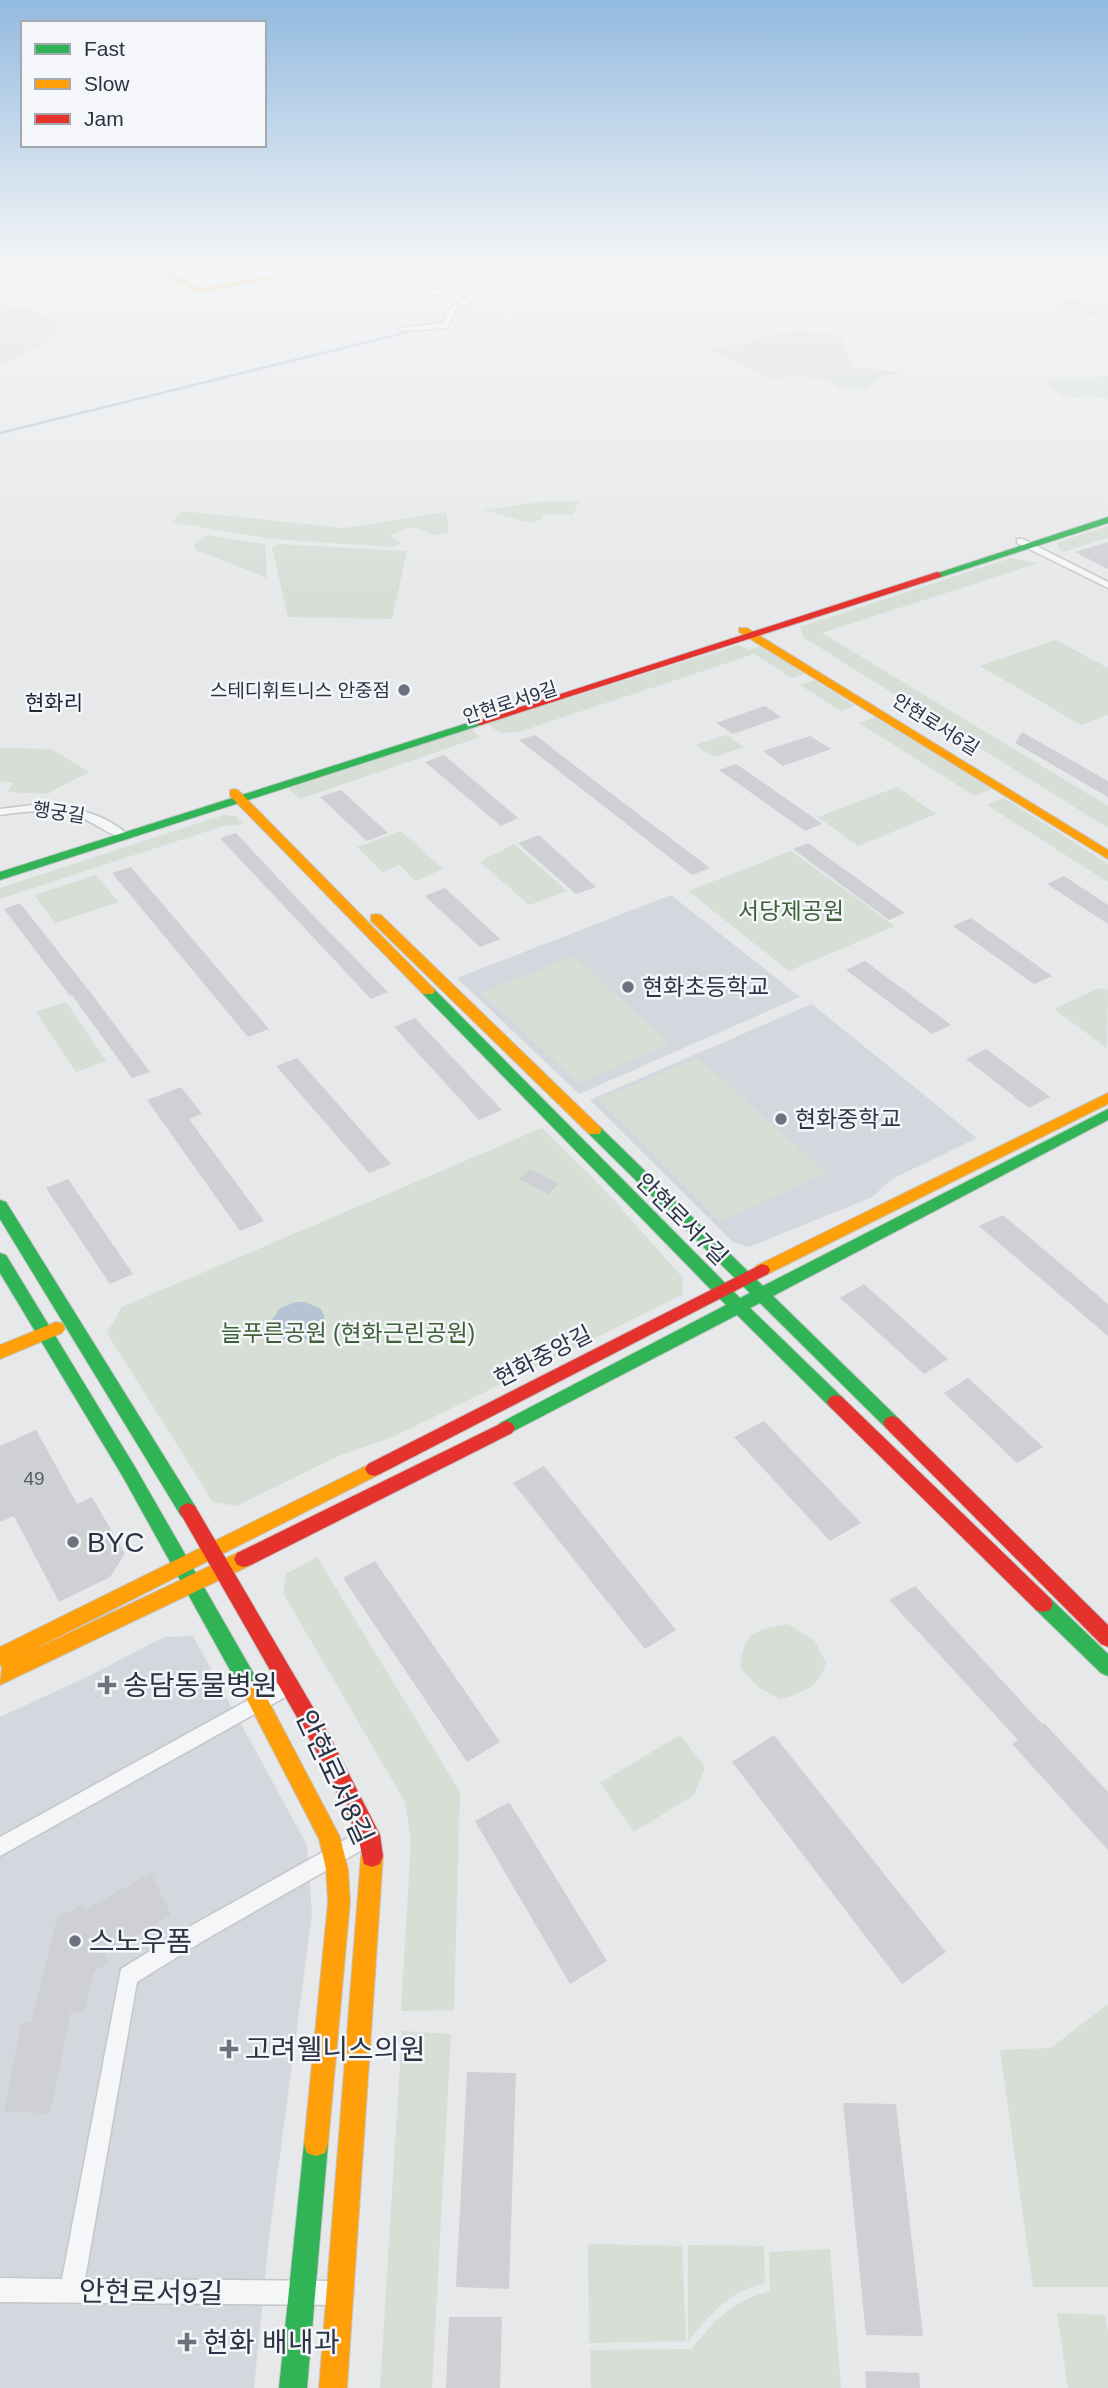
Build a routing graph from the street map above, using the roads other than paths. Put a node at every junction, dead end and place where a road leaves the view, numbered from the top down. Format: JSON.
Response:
{"nodes":[{"id":1,"x":1108,"y":512,"type":"edge"},
{"id":2,"x":1108,"y":520,"type":"edge"},
{"id":3,"x":1024,"y":543,"type":"junction"},
{"id":4,"x":1108,"y":585,"type":"edge"},
{"id":5,"x":754,"y":630,"type":"junction"},
{"id":6,"x":244,"y":794,"type":"junction"},
{"id":7,"x":0,"y":812,"type":"edge"},
{"id":8,"x":120,"y":832,"type":"junction"},
{"id":9,"x":1108,"y":843,"type":"edge"},
{"id":10,"x":1108,"y":855,"type":"edge"},
{"id":11,"x":0,"y":865,"type":"edge"},
{"id":12,"x":0,"y":876,"type":"edge"},
{"id":13,"x":1108,"y":1098,"type":"edge"},
{"id":14,"x":1108,"y":1114,"type":"edge"},
{"id":15,"x":0,"y":1206,"type":"edge"},
{"id":16,"x":0,"y":1259,"type":"edge"},
{"id":17,"x":746,"y":1278,"type":"junction"},
{"id":18,"x":721,"y":1290,"type":"junction"},
{"id":19,"x":763,"y":1296,"type":"junction"},
{"id":20,"x":740,"y":1308,"type":"junction"},
{"id":21,"x":73,"y":1319,"type":"junction"},
{"id":22,"x":46,"y":1333,"type":"junction"},
{"id":23,"x":0,"y":1352,"type":"edge"},
{"id":24,"x":214,"y":1553,"type":"junction"},
{"id":25,"x":183,"y":1568,"type":"junction"},
{"id":26,"x":224,"y":1571,"type":"junction"},
{"id":27,"x":194,"y":1586,"type":"junction"},
{"id":28,"x":1108,"y":1638,"type":"edge"},
{"id":29,"x":0,"y":1657,"type":"edge"},
{"id":30,"x":1108,"y":1667,"type":"edge"},
{"id":31,"x":0,"y":1676,"type":"edge"},
{"id":32,"x":290,"y":1685,"type":"junction"},
{"id":33,"x":260,"y":1702,"type":"junction"},
{"id":34,"x":369,"y":1835,"type":"junction"},
{"id":35,"x":0,"y":1847,"type":"edge"},
{"id":36,"x":335,"y":1855,"type":"junction"},
{"id":37,"x":0,"y":2290,"type":"edge"},
{"id":38,"x":72,"y":2290,"type":"junction"},
{"id":39,"x":342,"y":2293,"type":"junction"},
{"id":40,"x":302,"y":2294,"type":"junction"},
{"id":41,"x":292,"y":2388,"type":"edge"},
{"id":42,"x":333,"y":2388,"type":"edge"}],
"edges":[{"from":1,"to":3,"type":"street","name":"안현로서9길"},
{"from":2,"to":3,"type":"street"},
{"from":3,"to":4,"type":"street"},
{"from":3,"to":5,"type":"street","name":"안현로서9길"},
{"from":5,"to":6,"type":"street","name":"안현로서9길"},
{"from":5,"to":9,"type":"street","name":"안현로서6길"},
{"from":5,"to":10,"type":"street","name":"안현로서6길"},
{"from":6,"to":8,"type":"street","name":"안현로서9길"},
{"from":6,"to":17,"type":"street","name":"안현로서7길"},
{"from":6,"to":18,"type":"street","name":"안현로서7길"},
{"from":7,"to":8,"type":"street","name":"행궁길"},
{"from":8,"to":11,"type":"street"},
{"from":8,"to":12,"type":"street"},
{"from":13,"to":17,"type":"street","name":"현화중앙길"},
{"from":14,"to":19,"type":"street"},
{"from":15,"to":21,"type":"street","name":"안현로서8길"},
{"from":16,"to":22,"type":"street","name":"안현로서8길"},
{"from":17,"to":18,"type":"street","name":"현화중앙길"},
{"from":17,"to":19,"type":"street","name":"안현로서7길"},
{"from":18,"to":20,"type":"street","name":"안현로서7길"},
{"from":18,"to":24,"type":"street","name":"현화중앙길"},
{"from":19,"to":20,"type":"street"},
{"from":19,"to":28,"type":"street","name":"안현로서7길"},
{"from":20,"to":26,"type":"street"},
{"from":20,"to":30,"type":"street","name":"안현로서7길"},
{"from":21,"to":22,"type":"street"},
{"from":21,"to":24,"type":"street","name":"안현로서8길"},
{"from":22,"to":23,"type":"street"},
{"from":22,"to":25,"type":"street","name":"안현로서8길"},
{"from":24,"to":25,"type":"street","name":"현화중앙길"},
{"from":24,"to":26,"type":"street","name":"안현로서8길"},
{"from":25,"to":27,"type":"street","name":"안현로서8길"},
{"from":25,"to":29,"type":"street","name":"현화중앙길"},
{"from":26,"to":27,"type":"street"},
{"from":26,"to":32,"type":"street","name":"안현로서8길"},
{"from":27,"to":31,"type":"street"},
{"from":27,"to":33,"type":"street","name":"안현로서8길"},
{"from":32,"to":33,"type":"street"},
{"from":32,"to":34,"type":"street","name":"안현로서8길"},
{"from":33,"to":35,"type":"street","name":"안현로서8길"},
{"from":33,"to":36,"type":"street","name":"안현로서8길"},
{"from":34,"to":36,"type":"street"},
{"from":34,"to":39,"type":"street","name":"안현로서8길"},
{"from":36,"to":38,"type":"street","name":"안현로서8길"},
{"from":36,"to":40,"type":"street","name":"안현로서8길"},
{"from":37,"to":38,"type":"street","name":"안현로서9길"},
{"from":38,"to":40,"type":"street","name":"안현로서9길"},
{"from":39,"to":40,"type":"street","name":"안현로서9길"},
{"from":39,"to":42,"type":"street","name":"안현로서8길"},
{"from":40,"to":41,"type":"street","name":"안현로서8길"}]}
